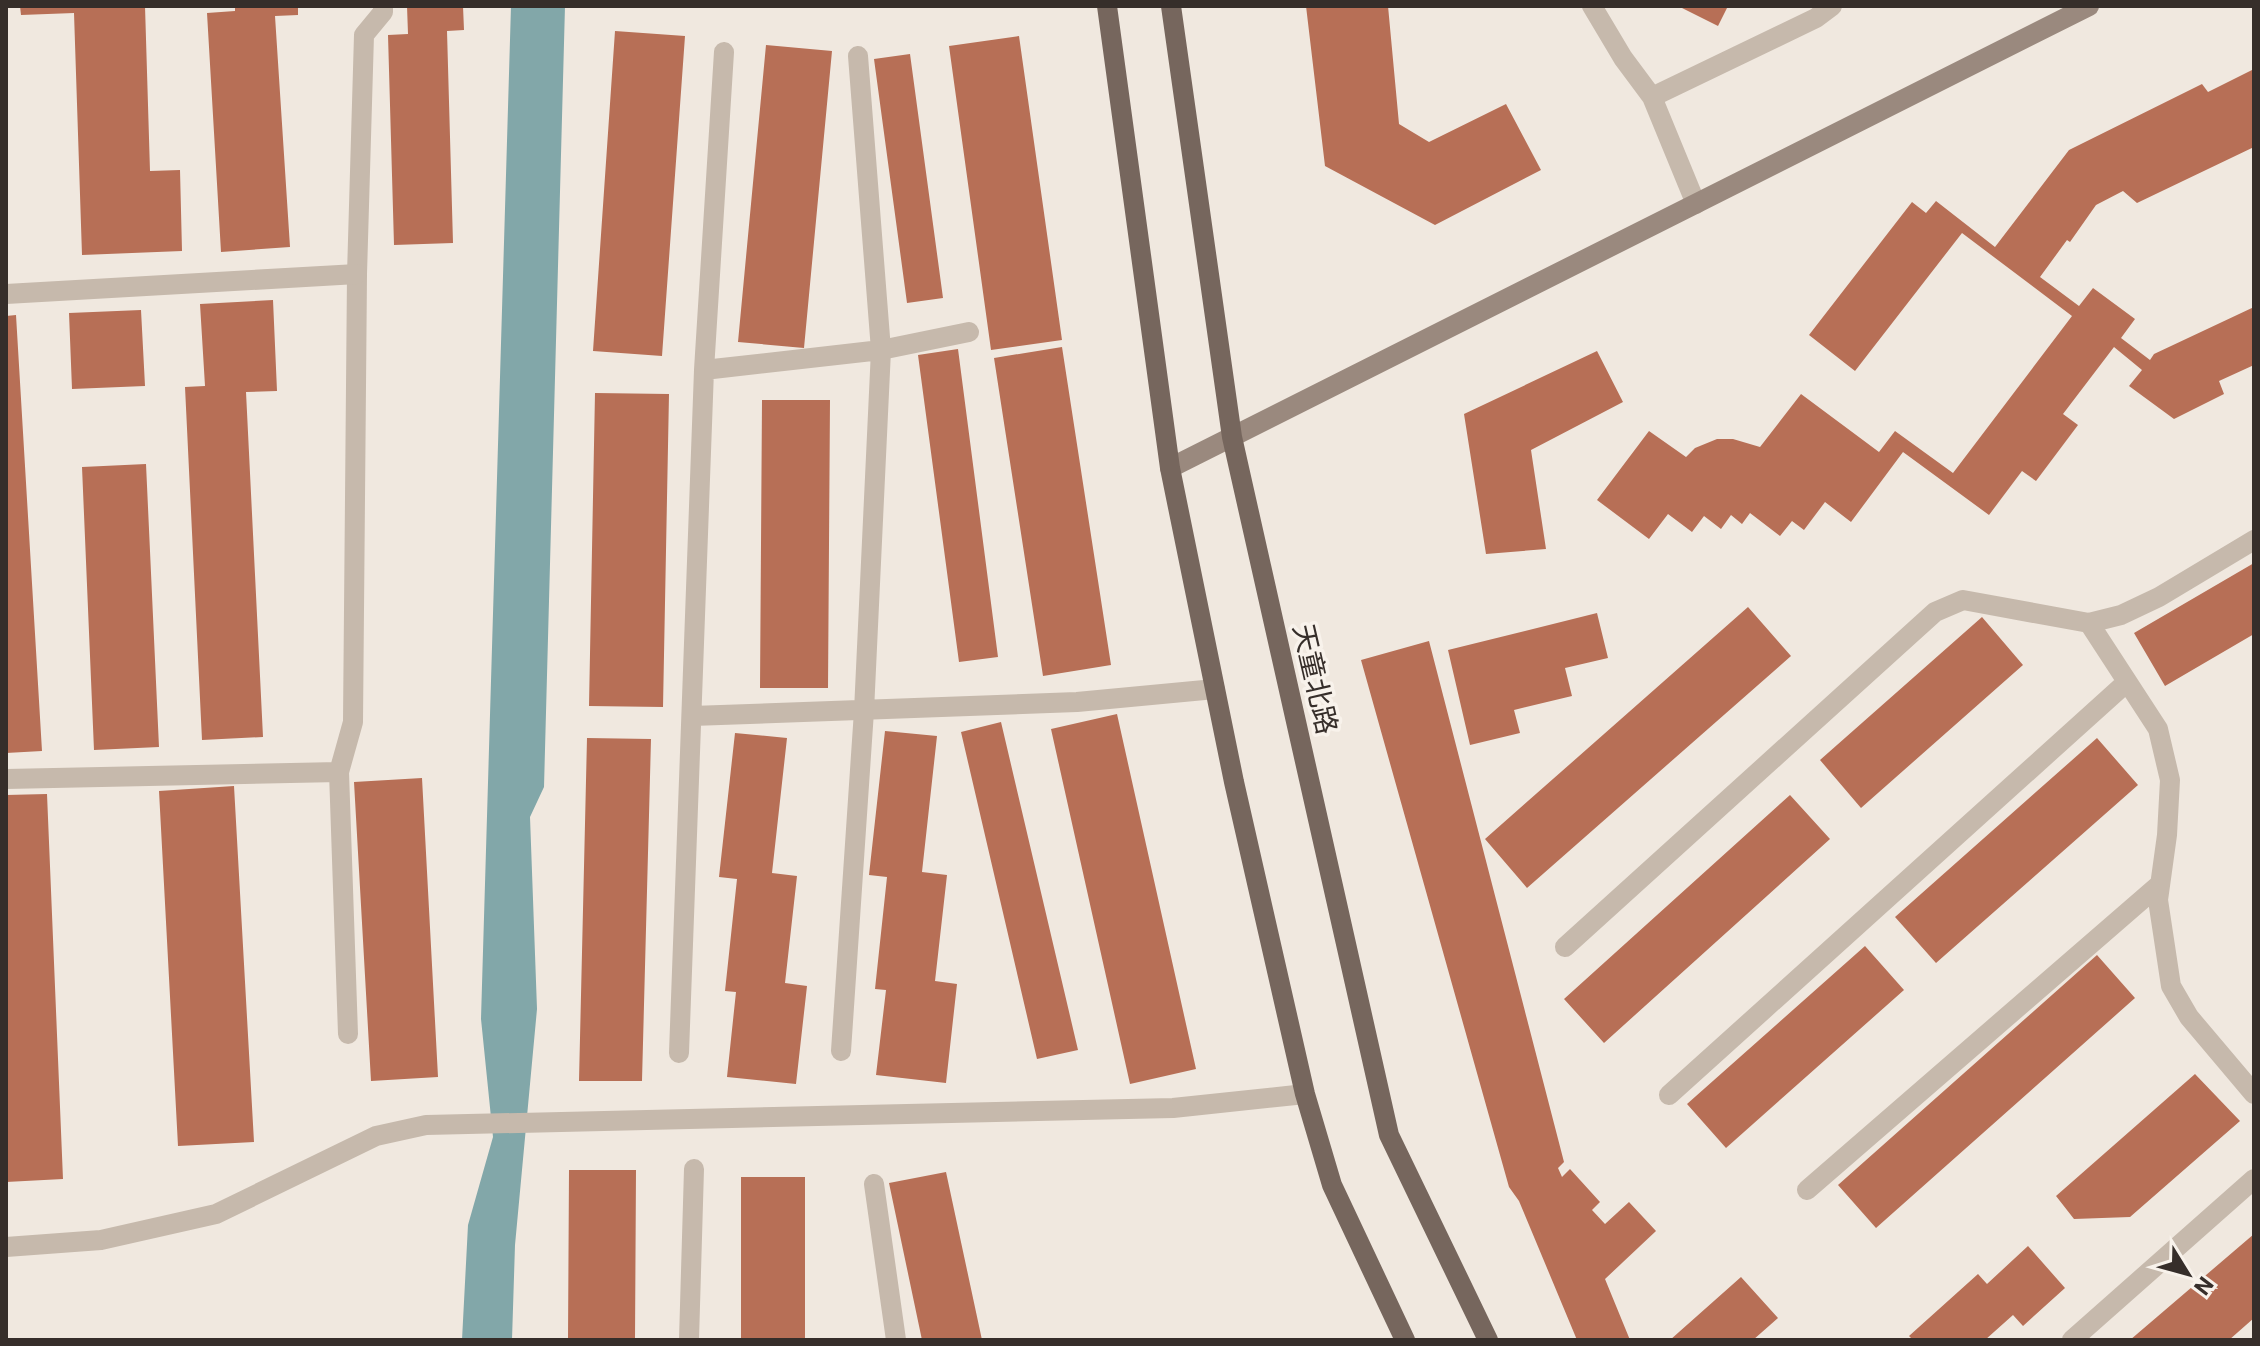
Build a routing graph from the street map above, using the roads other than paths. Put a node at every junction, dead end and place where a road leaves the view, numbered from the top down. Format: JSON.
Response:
{"nodes":[{"id":1,"x":383,"y":6,"type":"edge"},
{"id":2,"x":1107,"y":6,"type":"edge"},
{"id":3,"x":1171,"y":6,"type":"edge"},
{"id":4,"x":1592,"y":6,"type":"edge"},
{"id":5,"x":1832,"y":6,"type":"edge"},
{"id":6,"x":2089,"y":6,"type":"edge"},
{"id":7,"x":724,"y":52,"type":"dead end"},
{"id":8,"x":858,"y":56,"type":"dead end"},
{"id":9,"x":1652,"y":97,"type":"junction"},
{"id":10,"x":1696,"y":204,"type":"junction"},
{"id":11,"x":357,"y":274,"type":"junction"},
{"id":12,"x":6,"y":294,"type":"edge"},
{"id":13,"x":969,"y":332,"type":"dead end"},
{"id":14,"x":881,"y":350,"type":"junction"},
{"id":15,"x":704,"y":370,"type":"junction"},
{"id":16,"x":1232,"y":437,"type":"junction"},
{"id":17,"x":1170,"y":468,"type":"junction"},
{"id":18,"x":2254,"y":540,"type":"edge"},
{"id":19,"x":2089,"y":623,"type":"junction"},
{"id":20,"x":2127,"y":682,"type":"junction"},
{"id":21,"x":1215,"y":689,"type":"junction"},
{"id":22,"x":864,"y":711,"type":"junction"},
{"id":23,"x":692,"y":716,"type":"junction"},
{"id":24,"x":339,"y":772,"type":"junction"},
{"id":25,"x":6,"y":779,"type":"edge"},
{"id":26,"x":2160,"y":884,"type":"junction"},
{"id":27,"x":1565,"y":947,"type":"dead end"},
{"id":28,"x":348,"y":1034,"type":"dead end"},
{"id":29,"x":841,"y":1051,"type":"dead end"},
{"id":30,"x":679,"y":1053,"type":"dead end"},
{"id":31,"x":1305,"y":1094,"type":"junction"},
{"id":32,"x":2254,"y":1094,"type":"edge"},
{"id":33,"x":1669,"y":1095,"type":"dead end"},
{"id":34,"x":694,"y":1169,"type":"dead end"},
{"id":35,"x":2254,"y":1179,"type":"edge"},
{"id":36,"x":874,"y":1184,"type":"dead end"},
{"id":37,"x":1807,"y":1190,"type":"dead end"},
{"id":38,"x":6,"y":1247,"type":"edge"},
{"id":39,"x":689,"y":1340,"type":"edge"},
{"id":40,"x":896,"y":1340,"type":"edge"},
{"id":41,"x":1405,"y":1340,"type":"edge"},
{"id":42,"x":1488,"y":1340,"type":"edge"},
{"id":43,"x":2072,"y":1340,"type":"edge"}],
"edges":[{"from":1,"to":11,"type":"street"},
{"from":2,"to":17,"type":"main road"},
{"from":3,"to":16,"type":"main road","name":"天童北路"},
{"from":4,"to":9,"type":"street"},
{"from":5,"to":9,"type":"street"},
{"from":6,"to":10,"type":"street"},
{"from":7,"to":15,"type":"street"},
{"from":8,"to":14,"type":"street"},
{"from":9,"to":10,"type":"street"},
{"from":10,"to":16,"type":"street"},
{"from":11,"to":12,"type":"street"},
{"from":11,"to":24,"type":"street"},
{"from":13,"to":14,"type":"street"},
{"from":14,"to":15,"type":"street"},
{"from":14,"to":22,"type":"street"},
{"from":15,"to":23,"type":"street"},
{"from":16,"to":17,"type":"street"},
{"from":16,"to":42,"type":"main road","name":"天童北路"},
{"from":17,"to":21,"type":"main road"},
{"from":18,"to":19,"type":"street"},
{"from":19,"to":20,"type":"street"},
{"from":19,"to":27,"type":"street"},
{"from":20,"to":26,"type":"street"},
{"from":20,"to":33,"type":"street"},
{"from":21,"to":22,"type":"street"},
{"from":21,"to":31,"type":"main road"},
{"from":22,"to":23,"type":"street"},
{"from":22,"to":29,"type":"street"},
{"from":23,"to":30,"type":"street"},
{"from":24,"to":25,"type":"street"},
{"from":24,"to":28,"type":"street"},
{"from":26,"to":32,"type":"street"},
{"from":26,"to":37,"type":"street"},
{"from":31,"to":38,"type":"street"},
{"from":31,"to":41,"type":"main road"},
{"from":34,"to":39,"type":"street"},
{"from":35,"to":43,"type":"street"},
{"from":36,"to":40,"type":"street"}]}
